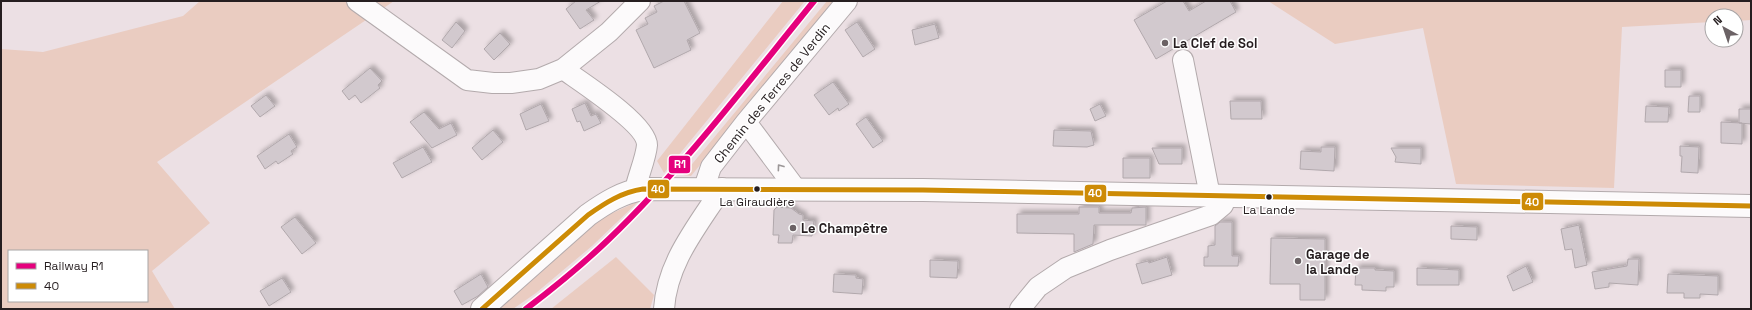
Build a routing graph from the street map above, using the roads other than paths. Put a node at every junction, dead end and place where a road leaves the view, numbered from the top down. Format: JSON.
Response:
{"nodes":[{"id":1,"x":356,"y":1,"type":"edge"},
{"id":2,"x":640,"y":1,"type":"edge"},
{"id":3,"x":847,"y":1,"type":"edge"},
{"id":4,"x":1183,"y":60,"type":"dead end"},
{"id":5,"x":563,"y":69,"type":"junction"},
{"id":6,"x":746,"y":122,"type":"junction"},
{"id":7,"x":713,"y":188,"type":"junction"},
{"id":8,"x":796,"y":189,"type":"junction"},
{"id":9,"x":635,"y":190,"type":"junction"},
{"id":10,"x":1219,"y":196,"type":"junction"},
{"id":11,"x":1751,"y":206,"type":"edge"},
{"id":12,"x":482,"y":309,"type":"edge"},
{"id":13,"x":664,"y":309,"type":"edge"},
{"id":14,"x":1020,"y":309,"type":"edge"}],
"edges":[{"from":1,"to":5,"type":"street"},
{"from":2,"to":5,"type":"street"},
{"from":3,"to":6,"type":"street","name":"Chemin des Terres de Verdin"},
{"from":4,"to":10,"type":"street"},
{"from":5,"to":9,"type":"street"},
{"from":6,"to":7,"type":"street","name":"Chemin des Terres de Verdin"},
{"from":8,"to":6,"type":"street","one_way":true},
{"from":7,"to":8,"type":"main road"},
{"from":7,"to":9,"type":"main road"},
{"from":7,"to":13,"type":"street","name":"Chemin des Terres de Verdin"},
{"from":8,"to":10,"type":"main road"},
{"from":9,"to":12,"type":"main road"},
{"from":10,"to":11,"type":"main road"},
{"from":10,"to":14,"type":"street"}]}
